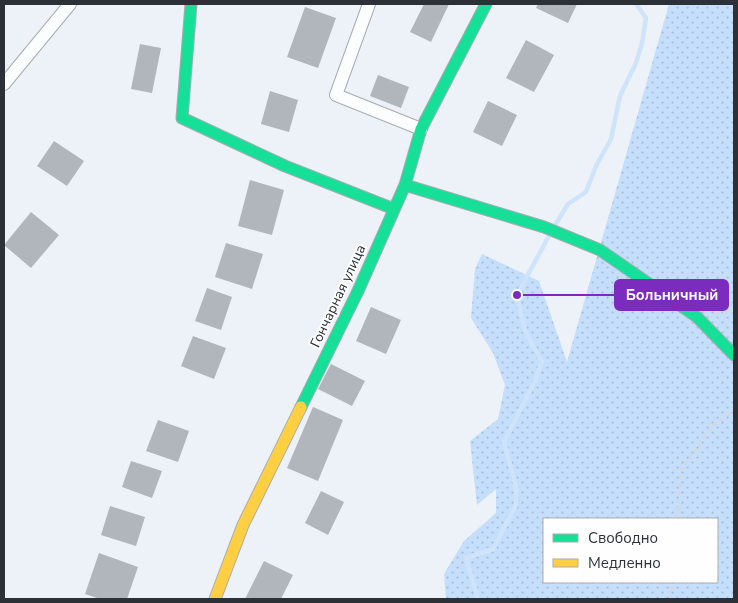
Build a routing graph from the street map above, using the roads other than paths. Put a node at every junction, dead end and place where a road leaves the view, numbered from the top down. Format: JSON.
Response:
{"nodes":[{"id":1,"x":70,"y":4,"type":"edge"},
{"id":2,"x":191,"y":4,"type":"edge"},
{"id":3,"x":369,"y":4,"type":"edge"},
{"id":4,"x":486,"y":4,"type":"edge"},
{"id":5,"x":4,"y":84,"type":"edge"},
{"id":6,"x":421,"y":129,"type":"junction"},
{"id":7,"x":405,"y":185,"type":"junction"},
{"id":8,"x":394,"y":209,"type":"junction"},
{"id":9,"x":734,"y":355,"type":"edge"},
{"id":10,"x":215,"y":599,"type":"edge"}],
"edges":[{"from":1,"to":5,"type":"street"},
{"from":2,"to":8,"type":"street"},
{"from":3,"to":6,"type":"street"},
{"from":4,"to":6,"type":"street","name":"Гончарная улица"},
{"from":6,"to":7,"type":"street","name":"Гончарная улица"},
{"from":7,"to":8,"type":"street","name":"Гончарная улица"},
{"from":7,"to":9,"type":"street"},
{"from":8,"to":10,"type":"street","name":"Гончарная улица"}]}
